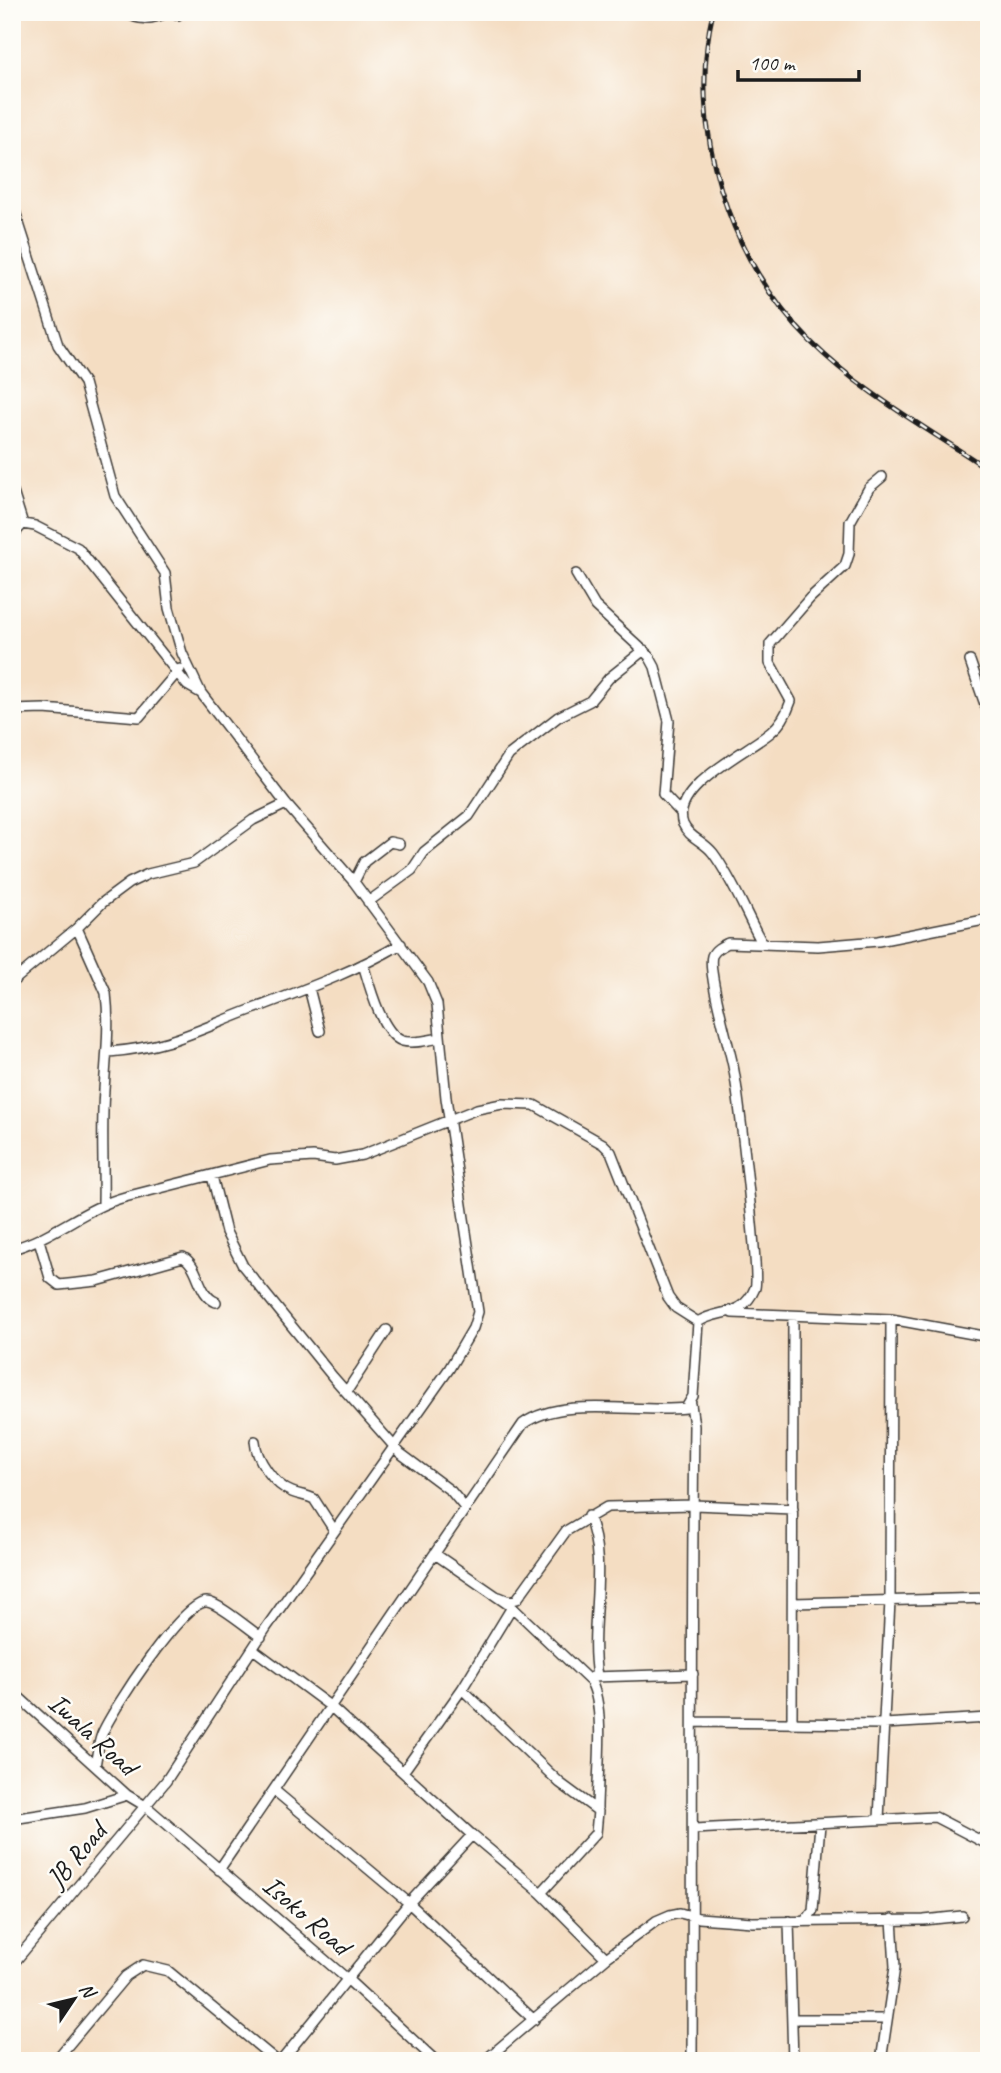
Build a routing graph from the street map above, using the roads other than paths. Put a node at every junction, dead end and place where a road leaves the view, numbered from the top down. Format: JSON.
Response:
{"nodes":[{"id":1,"x":125,"y":12,"type":"edge"},
{"id":2,"x":174,"y":13,"type":"edge"},
{"id":3,"x":12,"y":202,"type":"edge"},
{"id":4,"x":882,"y":477,"type":"dead end"},
{"id":5,"x":12,"y":489,"type":"edge"},
{"id":6,"x":23,"y":524,"type":"junction"},
{"id":7,"x":12,"y":536,"type":"edge"},
{"id":8,"x":576,"y":574,"type":"dead end"},
{"id":9,"x":644,"y":650,"type":"junction"},
{"id":10,"x":970,"y":661,"type":"dead end"},
{"id":11,"x":187,"y":665,"type":"junction"},
{"id":12,"x":178,"y":671,"type":"junction"},
{"id":13,"x":201,"y":693,"type":"junction"},
{"id":14,"x":12,"y":710,"type":"edge"},
{"id":15,"x":989,"y":716,"type":"edge"},
{"id":16,"x":286,"y":804,"type":"junction"},
{"id":17,"x":680,"y":812,"type":"junction"},
{"id":18,"x":399,"y":844,"type":"dead end"},
{"id":19,"x":354,"y":882,"type":"junction"},
{"id":20,"x":368,"y":902,"type":"junction"},
{"id":21,"x":989,"y":919,"type":"edge"},
{"id":22,"x":77,"y":928,"type":"junction"},
{"id":23,"x":762,"y":943,"type":"junction"},
{"id":24,"x":401,"y":944,"type":"junction"},
{"id":25,"x":363,"y":964,"type":"junction"},
{"id":26,"x":12,"y":982,"type":"edge"},
{"id":27,"x":309,"y":988,"type":"junction"},
{"id":28,"x":320,"y":1031,"type":"dead end"},
{"id":29,"x":440,"y":1038,"type":"junction"},
{"id":30,"x":109,"y":1052,"type":"junction"},
{"id":31,"x":450,"y":1122,"type":"junction"},
{"id":32,"x":212,"y":1176,"type":"junction"},
{"id":33,"x":103,"y":1203,"type":"junction"},
{"id":34,"x":39,"y":1240,"type":"junction"},
{"id":35,"x":12,"y":1249,"type":"edge"},
{"id":36,"x":216,"y":1301,"type":"dead end"},
{"id":37,"x":732,"y":1313,"type":"junction"},
{"id":38,"x":793,"y":1317,"type":"junction"},
{"id":39,"x":891,"y":1319,"type":"junction"},
{"id":40,"x":698,"y":1322,"type":"junction"},
{"id":41,"x":387,"y":1330,"type":"dead end"},
{"id":42,"x":989,"y":1337,"type":"edge"},
{"id":43,"x":347,"y":1391,"type":"junction"},
{"id":44,"x":691,"y":1404,"type":"junction"},
{"id":45,"x":255,"y":1441,"type":"dead end"},
{"id":46,"x":394,"y":1445,"type":"junction"},
{"id":47,"x":694,"y":1505,"type":"junction"},
{"id":48,"x":465,"y":1508,"type":"junction"},
{"id":49,"x":793,"y":1509,"type":"junction"},
{"id":50,"x":589,"y":1516,"type":"junction"},
{"id":51,"x":334,"y":1530,"type":"junction"},
{"id":52,"x":435,"y":1554,"type":"junction"},
{"id":53,"x":499,"y":1597,"type":"junction"},
{"id":54,"x":989,"y":1598,"type":"edge"},
{"id":55,"x":890,"y":1601,"type":"junction"},
{"id":56,"x":793,"y":1603,"type":"junction"},
{"id":57,"x":512,"y":1607,"type":"junction"},
{"id":58,"x":261,"y":1637,"type":"junction"},
{"id":59,"x":253,"y":1649,"type":"junction"},
{"id":60,"x":693,"y":1674,"type":"junction"},
{"id":61,"x":592,"y":1677,"type":"junction"},
{"id":62,"x":462,"y":1689,"type":"junction"},
{"id":63,"x":12,"y":1691,"type":"edge"},
{"id":64,"x":330,"y":1706,"type":"junction"},
{"id":65,"x":989,"y":1718,"type":"edge"},
{"id":66,"x":693,"y":1723,"type":"junction"},
{"id":67,"x":792,"y":1724,"type":"junction"},
{"id":68,"x":884,"y":1724,"type":"junction"},
{"id":69,"x":95,"y":1766,"type":"junction"},
{"id":70,"x":403,"y":1772,"type":"junction"},
{"id":71,"x":274,"y":1790,"type":"junction"},
{"id":72,"x":127,"y":1795,"type":"junction"},
{"id":73,"x":147,"y":1807,"type":"junction"},
{"id":74,"x":597,"y":1808,"type":"junction"},
{"id":75,"x":12,"y":1819,"type":"edge"},
{"id":76,"x":879,"y":1819,"type":"junction"},
{"id":77,"x":820,"y":1824,"type":"junction"},
{"id":78,"x":694,"y":1829,"type":"junction"},
{"id":79,"x":472,"y":1835,"type":"junction"},
{"id":80,"x":989,"y":1845,"type":"edge"},
{"id":81,"x":219,"y":1870,"type":"junction"},
{"id":82,"x":541,"y":1893,"type":"junction"},
{"id":83,"x":409,"y":1903,"type":"junction"},
{"id":84,"x":690,"y":1916,"type":"junction"},
{"id":85,"x":962,"y":1916,"type":"dead end"},
{"id":86,"x":892,"y":1919,"type":"junction"},
{"id":87,"x":805,"y":1921,"type":"junction"},
{"id":88,"x":789,"y":1922,"type":"junction"},
{"id":89,"x":606,"y":1958,"type":"junction"},
{"id":90,"x":12,"y":1965,"type":"edge"},
{"id":91,"x":346,"y":1978,"type":"junction"},
{"id":92,"x":886,"y":2018,"type":"junction"},
{"id":93,"x":793,"y":2019,"type":"junction"},
{"id":94,"x":534,"y":2020,"type":"junction"},
{"id":95,"x":55,"y":2061,"type":"edge"},
{"id":96,"x":279,"y":2061,"type":"edge"},
{"id":97,"x":436,"y":2061,"type":"edge"},
{"id":98,"x":484,"y":2061,"type":"edge"},
{"id":99,"x":692,"y":2061,"type":"edge"},
{"id":100,"x":793,"y":2061,"type":"edge"},
{"id":101,"x":881,"y":2061,"type":"edge"}],
"edges":[{"from":1,"to":2,"type":"street"},
{"from":3,"to":11,"type":"street"},
{"from":4,"to":17,"type":"street"},
{"from":5,"to":6,"type":"street"},
{"from":6,"to":7,"type":"street"},
{"from":6,"to":12,"type":"street"},
{"from":8,"to":9,"type":"street"},
{"from":9,"to":17,"type":"street"},
{"from":9,"to":20,"type":"street"},
{"from":10,"to":15,"type":"street"},
{"from":11,"to":12,"type":"street"},
{"from":11,"to":13,"type":"street"},
{"from":12,"to":13,"type":"street"},
{"from":12,"to":14,"type":"street"},
{"from":13,"to":16,"type":"street","name":"JB Road"},
{"from":16,"to":19,"type":"street","name":"JB Road"},
{"from":16,"to":22,"type":"street"},
{"from":17,"to":23,"type":"street"},
{"from":18,"to":19,"type":"street"},
{"from":19,"to":20,"type":"street","name":"JB Road"},
{"from":20,"to":24,"type":"street","name":"JB Road"},
{"from":21,"to":23,"type":"street"},
{"from":22,"to":26,"type":"street"},
{"from":22,"to":30,"type":"street"},
{"from":23,"to":37,"type":"street"},
{"from":24,"to":25,"type":"street"},
{"from":24,"to":29,"type":"street","name":"JB Road"},
{"from":25,"to":27,"type":"street"},
{"from":25,"to":29,"type":"street"},
{"from":27,"to":28,"type":"street"},
{"from":27,"to":30,"type":"street"},
{"from":29,"to":31,"type":"street","name":"JB Road"},
{"from":30,"to":33,"type":"street"},
{"from":31,"to":32,"type":"street"},
{"from":31,"to":40,"type":"street"},
{"from":31,"to":46,"type":"street","name":"JB Road"},
{"from":32,"to":33,"type":"street"},
{"from":32,"to":43,"type":"street"},
{"from":33,"to":34,"type":"street"},
{"from":34,"to":35,"type":"street"},
{"from":34,"to":36,"type":"street"},
{"from":37,"to":38,"type":"street"},
{"from":37,"to":40,"type":"street"},
{"from":38,"to":39,"type":"street"},
{"from":38,"to":49,"type":"street"},
{"from":39,"to":42,"type":"street"},
{"from":39,"to":55,"type":"street"},
{"from":40,"to":44,"type":"street"},
{"from":41,"to":43,"type":"street"},
{"from":43,"to":46,"type":"street"},
{"from":44,"to":47,"type":"street"},
{"from":44,"to":48,"type":"street"},
{"from":45,"to":51,"type":"street"},
{"from":46,"to":48,"type":"street"},
{"from":46,"to":51,"type":"street","name":"JB Road"},
{"from":47,"to":49,"type":"street"},
{"from":47,"to":50,"type":"street"},
{"from":47,"to":60,"type":"street"},
{"from":48,"to":52,"type":"street"},
{"from":49,"to":56,"type":"street"},
{"from":50,"to":53,"type":"street"},
{"from":50,"to":61,"type":"street"},
{"from":51,"to":58,"type":"street","name":"JB Road"},
{"from":52,"to":53,"type":"street"},
{"from":52,"to":64,"type":"street"},
{"from":53,"to":57,"type":"street"},
{"from":54,"to":55,"type":"street"},
{"from":55,"to":56,"type":"street"},
{"from":55,"to":68,"type":"street"},
{"from":56,"to":67,"type":"street"},
{"from":57,"to":61,"type":"street"},
{"from":57,"to":62,"type":"street"},
{"from":58,"to":59,"type":"street","name":"JB Road"},
{"from":58,"to":69,"type":"street"},
{"from":59,"to":64,"type":"street"},
{"from":59,"to":73,"type":"street","name":"JB Road"},
{"from":60,"to":61,"type":"street"},
{"from":60,"to":66,"type":"street"},
{"from":61,"to":74,"type":"street"},
{"from":62,"to":70,"type":"street"},
{"from":62,"to":74,"type":"street"},
{"from":63,"to":69,"type":"street","name":"Iwala Road"},
{"from":64,"to":70,"type":"street"},
{"from":64,"to":71,"type":"street"},
{"from":65,"to":68,"type":"street"},
{"from":66,"to":67,"type":"street"},
{"from":66,"to":78,"type":"street"},
{"from":67,"to":68,"type":"street"},
{"from":68,"to":76,"type":"street"},
{"from":69,"to":72,"type":"street","name":"Iwala Road"},
{"from":70,"to":79,"type":"street"},
{"from":71,"to":81,"type":"street"},
{"from":71,"to":83,"type":"street"},
{"from":72,"to":73,"type":"street","name":"Iwala Road"},
{"from":72,"to":75,"type":"street"},
{"from":73,"to":81,"type":"street","name":"Isoko Road"},
{"from":73,"to":90,"type":"street","name":"JB Road"},
{"from":74,"to":82,"type":"street"},
{"from":76,"to":77,"type":"street"},
{"from":76,"to":80,"type":"street"},
{"from":77,"to":78,"type":"street"},
{"from":77,"to":87,"type":"street"},
{"from":78,"to":84,"type":"street"},
{"from":79,"to":82,"type":"street"},
{"from":79,"to":83,"type":"street"},
{"from":81,"to":91,"type":"street","name":"Isoko Road"},
{"from":82,"to":89,"type":"street"},
{"from":83,"to":91,"type":"street"},
{"from":83,"to":94,"type":"street"},
{"from":84,"to":88,"type":"street"},
{"from":84,"to":89,"type":"street"},
{"from":84,"to":99,"type":"street"},
{"from":85,"to":86,"type":"street"},
{"from":86,"to":87,"type":"street"},
{"from":86,"to":92,"type":"street"},
{"from":87,"to":88,"type":"street"},
{"from":88,"to":93,"type":"street"},
{"from":89,"to":94,"type":"street"},
{"from":91,"to":96,"type":"street"},
{"from":91,"to":97,"type":"street","name":"Isoko Road"},
{"from":92,"to":93,"type":"street"},
{"from":92,"to":101,"type":"street"},
{"from":93,"to":100,"type":"street"},
{"from":94,"to":98,"type":"street"},
{"from":95,"to":96,"type":"street"}]}
